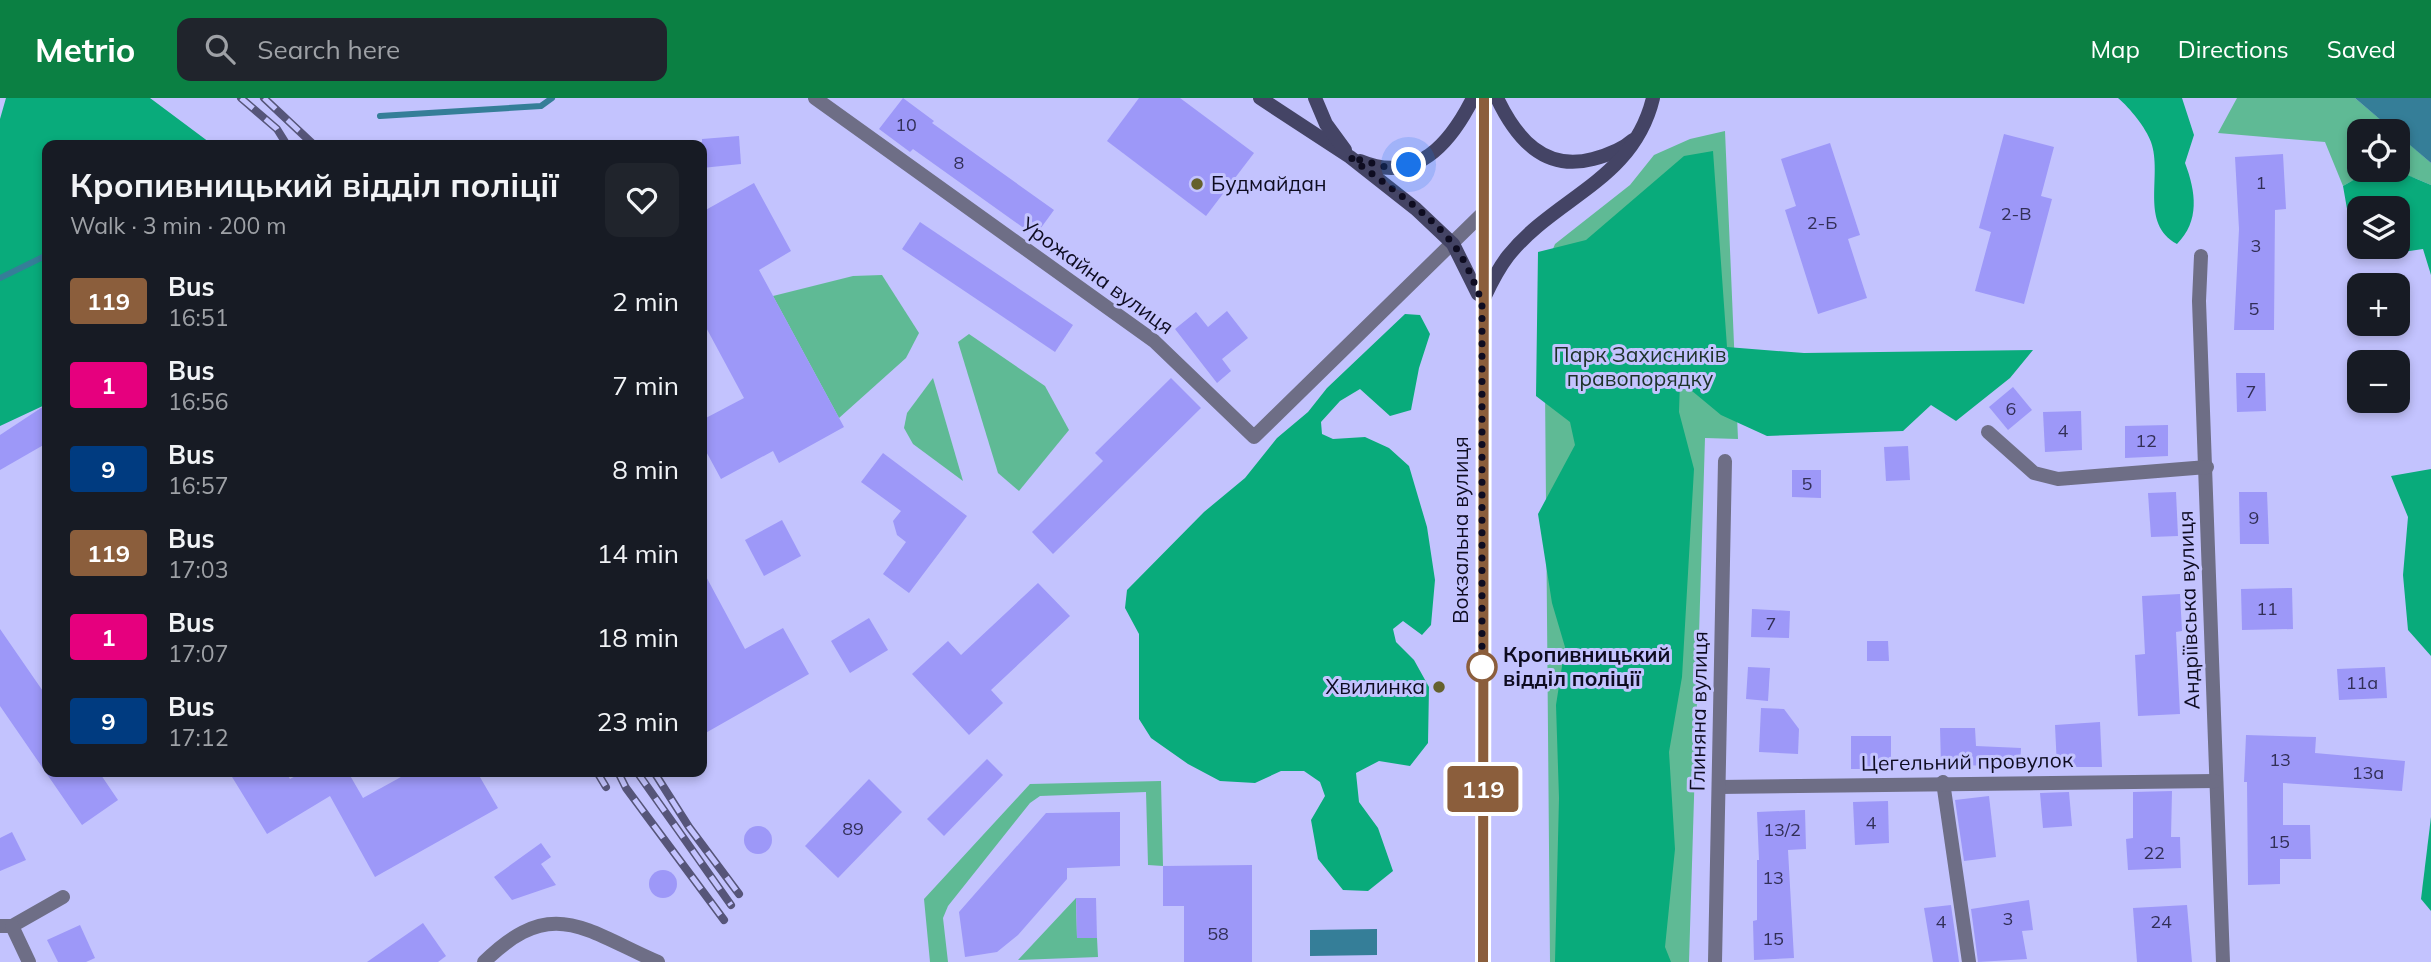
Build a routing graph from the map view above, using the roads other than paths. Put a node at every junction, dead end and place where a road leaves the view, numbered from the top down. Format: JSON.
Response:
{"nodes":[{"id":1,"x":816,"y":98,"type":"edge"},
{"id":2,"x":1261,"y":98,"type":"edge"},
{"id":3,"x":1314,"y":98,"type":"edge"},
{"id":4,"x":1473,"y":98,"type":"edge"},
{"id":5,"x":1484,"y":98,"type":"edge"},
{"id":6,"x":1497,"y":98,"type":"edge"},
{"id":7,"x":1653,"y":98,"type":"edge"},
{"id":8,"x":1641,"y":132,"type":"junction"},
{"id":9,"x":1350,"y":157,"type":"junction"},
{"id":10,"x":1483,"y":213,"type":"junction"},
{"id":11,"x":1453,"y":244,"type":"junction"},
{"id":12,"x":2201,"y":256,"type":"dead end"},
{"id":13,"x":1482,"y":302,"type":"junction"},
{"id":14,"x":1988,"y":432,"type":"dead end"},
{"id":15,"x":1725,"y":461,"type":"dead end"},
{"id":16,"x":2207,"y":467,"type":"junction"},
{"id":17,"x":2215,"y":781,"type":"junction"},
{"id":18,"x":1943,"y":782,"type":"junction"},
{"id":19,"x":1719,"y":787,"type":"junction"},
{"id":20,"x":63,"y":897,"type":"dead end"},
{"id":21,"x":6,"y":926,"type":"edge"},
{"id":22,"x":29,"y":962,"type":"edge"},
{"id":23,"x":484,"y":962,"type":"edge"},
{"id":24,"x":658,"y":962,"type":"edge"},
{"id":25,"x":1483,"y":962,"type":"edge"},
{"id":26,"x":1715,"y":962,"type":"edge"},
{"id":27,"x":1969,"y":962,"type":"edge"},
{"id":28,"x":2223,"y":962,"type":"edge"}],
"edges":[{"from":1,"to":11,"type":"street","name":"Урожайна вулиця"},
{"from":2,"to":9,"type":"main road"},
{"from":3,"to":9,"type":"main road"},
{"from":4,"to":9,"type":"main road"},
{"from":5,"to":10,"type":"main road","name":"Вокзальна вулиця"},
{"from":6,"to":8,"type":"main road"},
{"from":7,"to":8,"type":"main road"},
{"from":8,"to":13,"type":"main road"},
{"from":9,"to":11,"type":"main road"},
{"from":10,"to":11,"type":"street","name":"Урожайна вулиця"},
{"from":10,"to":13,"type":"main road","name":"Вокзальна вулиця"},
{"from":11,"to":13,"type":"main road"},
{"from":12,"to":16,"type":"street","name":"Андріївська вулиця"},
{"from":13,"to":25,"type":"main road","name":"Вокзальна вулиця"},
{"from":14,"to":16,"type":"street"},
{"from":15,"to":19,"type":"street","name":"Глиняна вулиця"},
{"from":16,"to":17,"type":"street","name":"Андріївська вулиця"},
{"from":17,"to":18,"type":"street","name":"Цегельний провулок"},
{"from":17,"to":28,"type":"street","name":"Андріївська вулиця"},
{"from":18,"to":19,"type":"street","name":"Цегельний провулок"},
{"from":18,"to":27,"type":"street"},
{"from":19,"to":26,"type":"street","name":"Глиняна вулиця"},
{"from":20,"to":21,"type":"street"},
{"from":21,"to":22,"type":"street"},
{"from":23,"to":24,"type":"street"}]}
